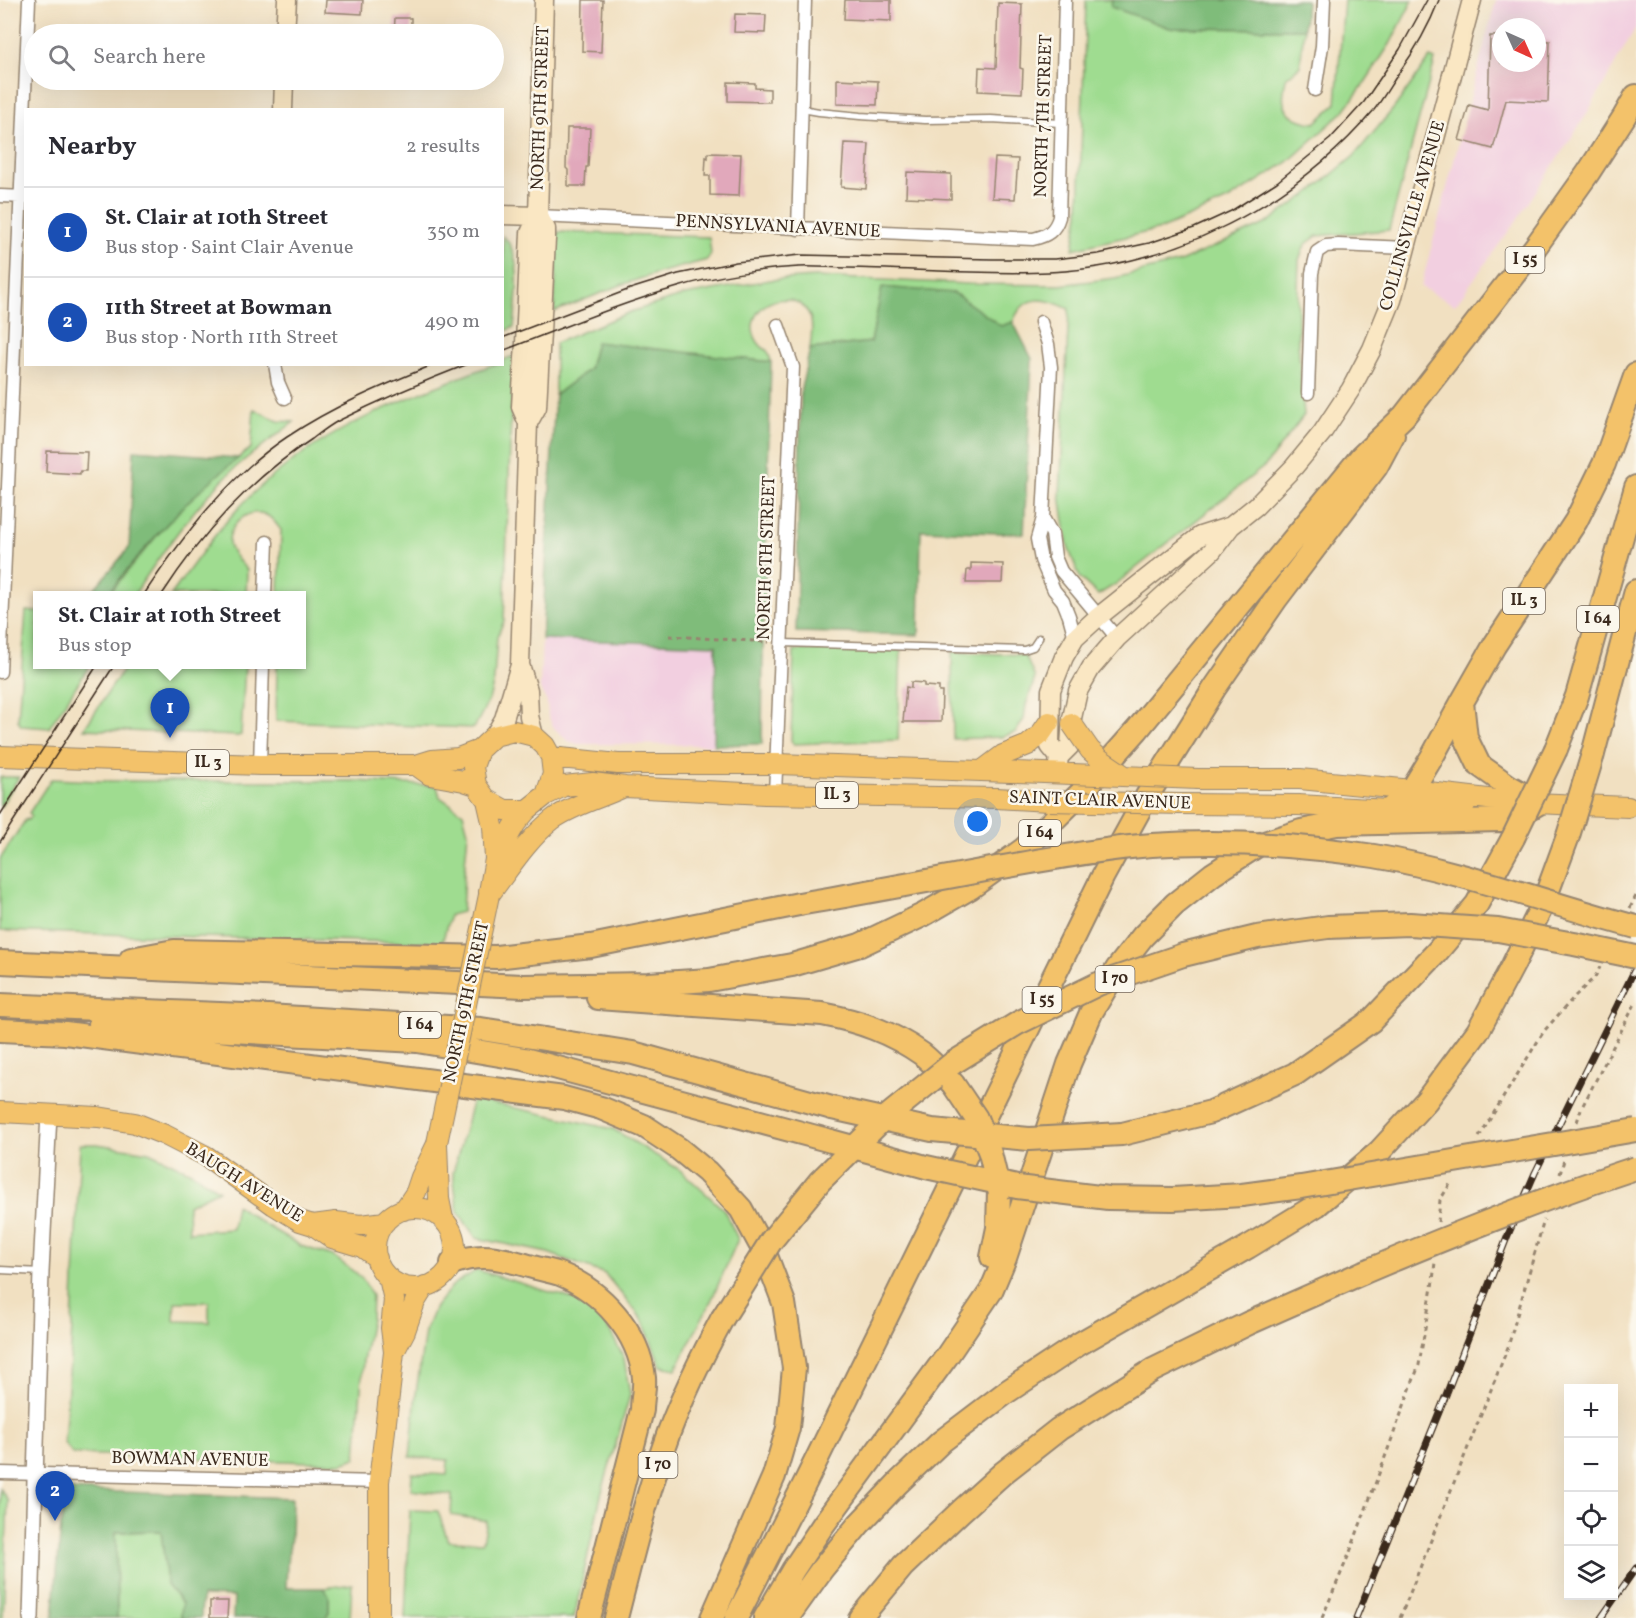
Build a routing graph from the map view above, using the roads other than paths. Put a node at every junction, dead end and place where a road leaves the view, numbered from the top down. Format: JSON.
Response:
{"nodes":[{"id":1,"x":29,"y":0,"type":"edge"},
{"id":2,"x":287,"y":0,"type":"edge"},
{"id":3,"x":544,"y":0,"type":"edge"},
{"id":4,"x":805,"y":0,"type":"edge"},
{"id":5,"x":1065,"y":0,"type":"edge"},
{"id":6,"x":1324,"y":0,"type":"edge"},
{"id":7,"x":1472,"y":0,"type":"edge"},
{"id":8,"x":28,"y":24,"type":"edge"},
{"id":9,"x":286,"y":24,"type":"edge"},
{"id":10,"x":26,"y":90,"type":"edge"},
{"id":11,"x":284,"y":90,"type":"edge"},
{"id":12,"x":1315,"y":90,"type":"dead end"},
{"id":13,"x":1636,"y":96,"type":"edge"},
{"id":14,"x":26,"y":108,"type":"edge"},
{"id":15,"x":283,"y":108,"type":"edge"},
{"id":16,"x":801,"y":109,"type":"junction"},
{"id":17,"x":1061,"y":123,"type":"junction"},
{"id":18,"x":24,"y":164,"type":"edge"},
{"id":19,"x":0,"y":196,"type":"edge"},
{"id":20,"x":23,"y":197,"type":"edge"},
{"id":21,"x":504,"y":215,"type":"edge"},
{"id":22,"x":538,"y":216,"type":"junction"},
{"id":23,"x":798,"y":229,"type":"junction"},
{"id":24,"x":1052,"y":231,"type":"joint"},
{"id":25,"x":1407,"y":248,"type":"junction"},
{"id":26,"x":1041,"y":322,"type":"dead end"},
{"id":27,"x":778,"y":326,"type":"dead end"},
{"id":28,"x":275,"y":366,"type":"edge"},
{"id":29,"x":1636,"y":374,"type":"edge"},
{"id":30,"x":1308,"y":393,"type":"dead end"},
{"id":31,"x":285,"y":398,"type":"dead end"},
{"id":32,"x":1404,"y":416,"type":"junction"},
{"id":33,"x":1636,"y":487,"type":"edge"},
{"id":34,"x":1043,"y":518,"type":"junction"},
{"id":35,"x":1231,"y":526,"type":"junction"},
{"id":36,"x":267,"y":542,"type":"dead end"},
{"id":37,"x":265,"y":591,"type":"edge"},
{"id":38,"x":1636,"y":591,"type":"edge"},
{"id":39,"x":1098,"y":617,"type":"junction"},
{"id":40,"x":1039,"y":638,"type":"dead end"},
{"id":41,"x":1075,"y":638,"type":"junction"},
{"id":42,"x":1117,"y":638,"type":"junction"},
{"id":43,"x":782,"y":643,"type":"junction"},
{"id":44,"x":520,"y":665,"type":"junction"},
{"id":45,"x":263,"y":669,"type":"edge"},
{"id":46,"x":0,"y":672,"type":"edge"},
{"id":47,"x":1462,"y":702,"type":"junction"},
{"id":48,"x":1049,"y":722,"type":"junction"},
{"id":49,"x":1072,"y":724,"type":"junction"},
{"id":50,"x":494,"y":736,"type":"junction"},
{"id":51,"x":534,"y":736,"type":"junction"},
{"id":52,"x":479,"y":750,"type":"junction"},
{"id":53,"x":0,"y":756,"type":"edge"},
{"id":54,"x":551,"y":757,"type":"junction"},
{"id":55,"x":777,"y":764,"type":"junction"},
{"id":56,"x":260,"y":765,"type":"junction"},
{"id":57,"x":416,"y":765,"type":"junction"},
{"id":58,"x":982,"y":770,"type":"junction"},
{"id":59,"x":1064,"y":772,"type":"junction"},
{"id":60,"x":1125,"y":776,"type":"junction"},
{"id":61,"x":625,"y":787,"type":"junction"},
{"id":62,"x":1412,"y":790,"type":"junction"},
{"id":63,"x":481,"y":793,"type":"junction"},
{"id":64,"x":775,"y":794,"type":"junction"},
{"id":65,"x":546,"y":795,"type":"junction"},
{"id":66,"x":996,"y":798,"type":"junction"},
{"id":67,"x":1093,"y":801,"type":"junction"},
{"id":68,"x":1513,"y":802,"type":"junction"},
{"id":69,"x":1539,"y":803,"type":"junction"},
{"id":70,"x":1628,"y":807,"type":"dead end"},
{"id":71,"x":527,"y":810,"type":"junction"},
{"id":72,"x":1389,"y":810,"type":"junction"},
{"id":73,"x":495,"y":860,"type":"junction"},
{"id":74,"x":489,"y":895,"type":"junction"},
{"id":75,"x":1636,"y":927,"type":"edge"},
{"id":76,"x":1636,"y":957,"type":"edge"},
{"id":77,"x":0,"y":962,"type":"edge"},
{"id":78,"x":89,"y":966,"type":"junction"},
{"id":79,"x":523,"y":986,"type":"junction"},
{"id":80,"x":0,"y":1005,"type":"edge"},
{"id":81,"x":0,"y":1019,"type":"edge"},
{"id":82,"x":0,"y":1030,"type":"edge"},
{"id":83,"x":0,"y":1112,"type":"edge"},
{"id":84,"x":49,"y":1114,"type":"junction"},
{"id":85,"x":1636,"y":1130,"type":"edge"},
{"id":86,"x":437,"y":1143,"type":"junction"},
{"id":87,"x":1636,"y":1168,"type":"edge"},
{"id":88,"x":404,"y":1209,"type":"junction"},
{"id":89,"x":443,"y":1219,"type":"junction"},
{"id":90,"x":385,"y":1222,"type":"junction"},
{"id":91,"x":313,"y":1225,"type":"junction"},
{"id":92,"x":377,"y":1258,"type":"junction"},
{"id":93,"x":452,"y":1263,"type":"junction"},
{"id":94,"x":0,"y":1270,"type":"edge"},
{"id":95,"x":41,"y":1272,"type":"junction"},
{"id":96,"x":389,"y":1278,"type":"junction"},
{"id":97,"x":425,"y":1286,"type":"junction"},
{"id":98,"x":971,"y":1321,"type":"junction"},
{"id":99,"x":394,"y":1352,"type":"junction"},
{"id":100,"x":0,"y":1473,"type":"edge"},
{"id":101,"x":36,"y":1474,"type":"junction"},
{"id":102,"x":379,"y":1482,"type":"junction"},
{"id":103,"x":31,"y":1618,"type":"edge"},
{"id":104,"x":379,"y":1618,"type":"edge"},
{"id":105,"x":589,"y":1618,"type":"edge"},
{"id":106,"x":615,"y":1618,"type":"edge"},
{"id":107,"x":712,"y":1618,"type":"edge"},
{"id":108,"x":736,"y":1618,"type":"edge"},
{"id":109,"x":765,"y":1618,"type":"edge"},
{"id":110,"x":787,"y":1618,"type":"edge"},
{"id":111,"x":860,"y":1618,"type":"edge"}],
"edges":[{"from":1,"to":8,"type":"street"},
{"from":2,"to":9,"type":"main road"},
{"from":3,"to":22,"type":"main road","name":"NORTH 9TH STREET"},
{"from":4,"to":16,"type":"street"},
{"from":5,"to":17,"type":"street","name":"NORTH 7TH STREET"},
{"from":6,"to":12,"type":"street"},
{"from":7,"to":25,"type":"main road","name":"COLLINSVILLE AVENUE"},
{"from":10,"to":14,"type":"street"},
{"from":11,"to":15,"type":"main road"},
{"from":13,"to":32,"type":"highway","number":"I 55"},
{"from":16,"to":17,"type":"lane"},
{"from":16,"to":23,"type":"street"},
{"from":17,"to":24,"type":"street","name":"NORTH 7TH STREET"},
{"from":18,"to":20,"type":"street"},
{"from":19,"to":20,"type":"street"},
{"from":20,"to":46,"type":"street"},
{"from":21,"to":22,"type":"main road","name":"PENNSYLVANIA AVENUE"},
{"from":22,"to":23,"type":"street","name":"PENNSYLVANIA AVENUE"},
{"from":22,"to":44,"type":"main road","name":"NORTH 9TH STREET"},
{"from":23,"to":24,"type":"street","name":"PENNSYLVANIA AVENUE"},
{"from":25,"to":30,"type":"street"},
{"from":25,"to":35,"type":"main road","name":"COLLINSVILLE AVENUE"},
{"from":26,"to":34,"type":"street"},
{"from":27,"to":43,"type":"street","name":"NORTH 8TH STREET"},
{"from":28,"to":31,"type":"street"},
{"from":29,"to":47,"type":"highway","number":"IL 3"},
{"from":32,"to":79,"type":"highway","number":"I 64"},
{"from":32,"to":108,"type":"highway","number":"I 55"},
{"from":33,"to":80,"type":"highway","number":"I 64","bridge":true},
{"from":34,"to":39,"type":"street"},
{"from":34,"to":41,"type":"street"},
{"from":35,"to":39,"type":"main road","name":"COLLINSVILLE AVENUE"},
{"from":35,"to":42,"type":"main road","name":"COLLINSVILLE AVENUE"},
{"from":36,"to":37,"type":"street"},
{"from":38,"to":110,"type":"highway","bridge":true},
{"from":39,"to":41,"type":"main road","name":"COLLINSVILLE AVENUE"},
{"from":39,"to":42,"type":"street"},
{"from":40,"to":43,"type":"lane"},
{"from":41,"to":48,"type":"main road","name":"COLLINSVILLE AVENUE"},
{"from":42,"to":49,"type":"main road","name":"COLLINSVILLE AVENUE"},
{"from":43,"to":55,"type":"street","name":"NORTH 8TH STREET"},
{"from":44,"to":50,"type":"main road","name":"NORTH 9TH STREET"},
{"from":44,"to":51,"type":"main road","name":"NORTH 9TH STREET"},
{"from":45,"to":56,"type":"street"},
{"from":47,"to":62,"type":"highway"},
{"from":47,"to":69,"type":"highway","number":"IL 3"},
{"from":48,"to":58,"type":"main road"},
{"from":48,"to":59,"type":"main road","name":"COLLINSVILLE AVENUE"},
{"from":49,"to":59,"type":"main road","name":"COLLINSVILLE AVENUE"},
{"from":49,"to":60,"type":"main road","bridge":true},
{"from":50,"to":51,"type":"main road"},
{"from":50,"to":52,"type":"main road"},
{"from":51,"to":54,"type":"main road"},
{"from":52,"to":57,"type":"main road","number":"IL 3"},
{"from":52,"to":63,"type":"main road"},
{"from":53,"to":56,"type":"main road","number":"IL 3"},
{"from":54,"to":55,"type":"main road","name":"SAINT CLAIR AVENUE"},
{"from":54,"to":65,"type":"main road"},
{"from":55,"to":58,"type":"main road","name":"SAINT CLAIR AVENUE"},
{"from":55,"to":64,"type":"street","name":"NORTH 8TH STREET"},
{"from":56,"to":57,"type":"main road","number":"IL 3"},
{"from":57,"to":63,"type":"main road","number":"IL 3"},
{"from":58,"to":59,"type":"main road","name":"SAINT CLAIR AVENUE"},
{"from":59,"to":60,"type":"main road","name":"SAINT CLAIR AVENUE","bridge":true},
{"from":59,"to":66,"type":"main road"},
{"from":59,"to":67,"type":"main road"},
{"from":60,"to":62,"type":"main road","name":"SAINT CLAIR AVENUE","bridge":true},
{"from":61,"to":64,"type":"main road","name":"SAINT CLAIR AVENUE","number":"IL 3"},
{"from":61,"to":65,"type":"main road","name":"SAINT CLAIR AVENUE","number":"IL 3"},
{"from":61,"to":74,"type":"main road"},
{"from":62,"to":68,"type":"main road","name":"SAINT CLAIR AVENUE"},
{"from":62,"to":72,"type":"highway"},
{"from":63,"to":71,"type":"main road"},
{"from":63,"to":73,"type":"main road","name":"NORTH 9TH STREET"},
{"from":64,"to":66,"type":"main road","name":"SAINT CLAIR AVENUE","number":"IL 3"},
{"from":65,"to":71,"type":"main road"},
{"from":66,"to":67,"type":"main road","name":"SAINT CLAIR AVENUE","number":"IL 3","bridge":true},
{"from":67,"to":72,"type":"main road","name":"SAINT CLAIR AVENUE","number":"IL 3","bridge":true},
{"from":68,"to":69,"type":"main road","name":"SAINT CLAIR AVENUE","number":"IL 3"},
{"from":68,"to":72,"type":"main road","name":"SAINT CLAIR AVENUE","number":"IL 3"},
{"from":69,"to":70,"type":"main road","name":"SAINT CLAIR AVENUE","number":"IL 3"},
{"from":69,"to":98,"type":"highway"},
{"from":71,"to":73,"type":"main road","name":"NORTH 9TH STREET"},
{"from":73,"to":74,"type":"main road","name":"NORTH 9TH STREET"},
{"from":74,"to":86,"type":"main road","name":"NORTH 9TH STREET","bridge":true},
{"from":75,"to":78,"type":"highway","bridge":true},
{"from":76,"to":106,"type":"highway","number":"I 70","bridge":true},
{"from":77,"to":78,"type":"highway","number":"I 64"},
{"from":78,"to":79,"type":"highway","number":"I 64"},
{"from":79,"to":98,"type":"highway","bridge":true},
{"from":81,"to":85,"type":"highway","bridge":true},
{"from":82,"to":107,"type":"highway"},
{"from":83,"to":84,"type":"main road","name":"BAUGH AVENUE"},
{"from":84,"to":91,"type":"main road","name":"BAUGH AVENUE"},
{"from":84,"to":95,"type":"street"},
{"from":86,"to":88,"type":"main road","name":"NORTH 9TH STREET"},
{"from":86,"to":89,"type":"main road","name":"NORTH 9TH STREET"},
{"from":87,"to":111,"type":"highway","bridge":true},
{"from":88,"to":89,"type":"main road"},
{"from":88,"to":90,"type":"main road"},
{"from":89,"to":93,"type":"main road"},
{"from":90,"to":91,"type":"main road","name":"BAUGH AVENUE"},
{"from":90,"to":92,"type":"main road"},
{"from":91,"to":92,"type":"main road","name":"BAUGH AVENUE"},
{"from":92,"to":96,"type":"main road"},
{"from":93,"to":97,"type":"main road"},
{"from":93,"to":105,"type":"highway"},
{"from":94,"to":95,"type":"lane"},
{"from":95,"to":101,"type":"street"},
{"from":96,"to":97,"type":"main road"},
{"from":96,"to":99,"type":"main road"},
{"from":97,"to":99,"type":"main road"},
{"from":98,"to":109,"type":"highway"},
{"from":99,"to":102,"type":"main road"},
{"from":100,"to":101,"type":"street","name":"BOWMAN AVENUE"},
{"from":101,"to":102,"type":"street","name":"BOWMAN AVENUE"},
{"from":101,"to":103,"type":"street"},
{"from":102,"to":104,"type":"main road"}]}
